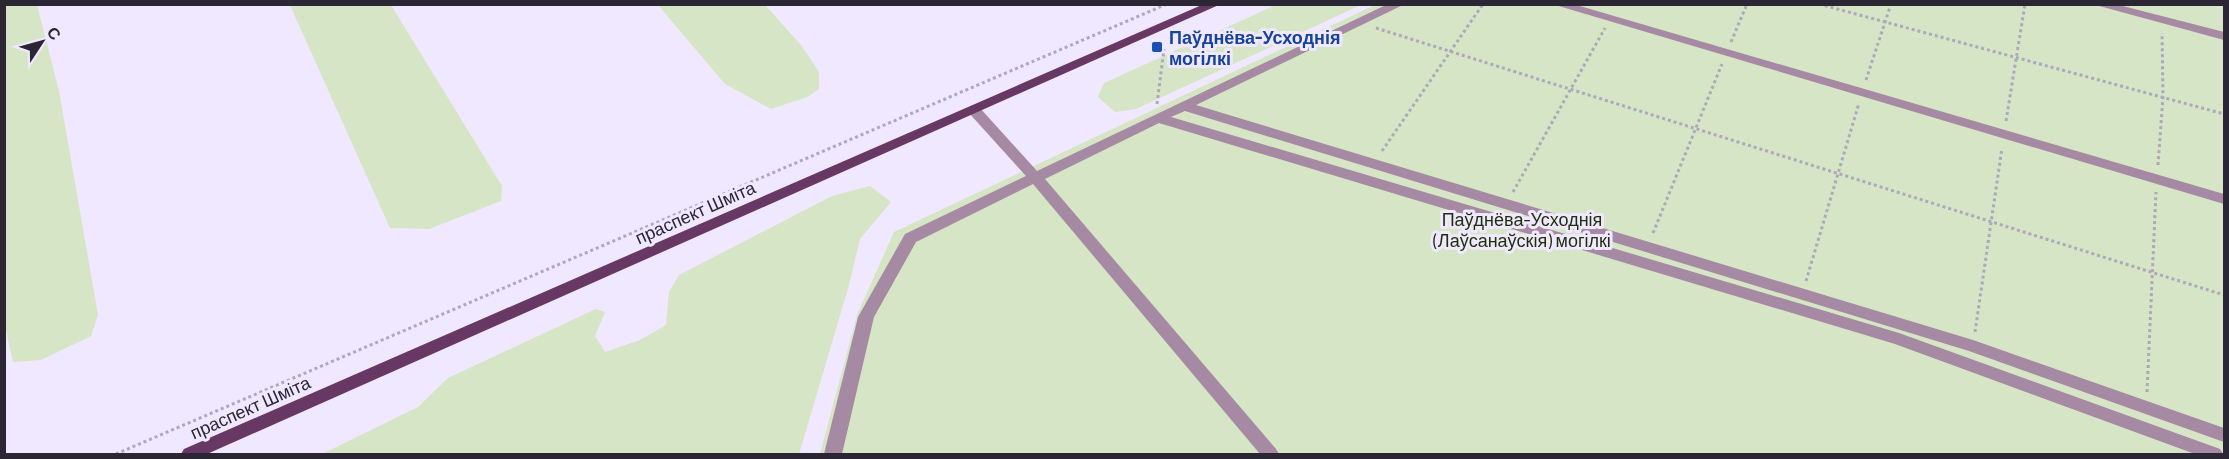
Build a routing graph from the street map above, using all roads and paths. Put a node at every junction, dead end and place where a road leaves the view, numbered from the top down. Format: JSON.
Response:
{"nodes":[{"id":1,"x":1167,"y":4,"type":"edge"},
{"id":2,"x":1215,"y":4,"type":"edge"},
{"id":3,"x":1399,"y":4,"type":"edge"},
{"id":4,"x":1483,"y":4,"type":"edge"},
{"id":5,"x":1558,"y":4,"type":"edge"},
{"id":6,"x":1747,"y":4,"type":"edge"},
{"id":7,"x":1819,"y":4,"type":"edge"},
{"id":8,"x":1891,"y":4,"type":"edge"},
{"id":9,"x":2025,"y":4,"type":"edge"},
{"id":10,"x":2098,"y":4,"type":"edge"},
{"id":11,"x":1610,"y":20,"type":"junction"},
{"id":12,"x":2162,"y":20,"type":"junction"},
{"id":13,"x":1885,"y":22,"type":"junction"},
{"id":14,"x":1360,"y":23,"type":"junction"},
{"id":15,"x":2224,"y":36,"type":"edge"},
{"id":16,"x":1164,"y":49,"type":"dead end"},
{"id":17,"x":1451,"y":51,"type":"junction"},
{"id":18,"x":1726,"y":54,"type":"junction"},
{"id":19,"x":2016,"y":57,"type":"junction"},
{"id":20,"x":1572,"y":89,"type":"junction"},
{"id":21,"x":1861,"y":93,"type":"junction"},
{"id":22,"x":2163,"y":97,"type":"junction"},
{"id":23,"x":1184,"y":106,"type":"junction"},
{"id":24,"x":974,"y":110,"type":"junction"},
{"id":25,"x":2224,"y":114,"type":"edge"},
{"id":26,"x":1158,"y":118,"type":"junction"},
{"id":27,"x":1695,"y":128,"type":"junction"},
{"id":28,"x":2004,"y":135,"type":"junction"},
{"id":29,"x":1373,"y":164,"type":"junction"},
{"id":30,"x":1839,"y":173,"type":"junction"},
{"id":31,"x":1036,"y":178,"type":"junction"},
{"id":32,"x":2157,"y":180,"type":"junction"},
{"id":33,"x":2224,"y":199,"type":"edge"},
{"id":34,"x":1506,"y":204,"type":"junction"},
{"id":35,"x":1990,"y":221,"type":"junction"},
{"id":36,"x":1647,"y":247,"type":"junction"},
{"id":37,"x":2152,"y":272,"type":"junction"},
{"id":38,"x":1802,"y":294,"type":"junction"},
{"id":39,"x":2224,"y":295,"type":"edge"},
{"id":40,"x":1973,"y":346,"type":"junction"},
{"id":41,"x":2146,"y":407,"type":"junction"},
{"id":42,"x":2224,"y":435,"type":"edge"},
{"id":43,"x":116,"y":454,"type":"edge"},
{"id":44,"x":190,"y":454,"type":"edge"},
{"id":45,"x":833,"y":454,"type":"edge"},
{"id":46,"x":1270,"y":454,"type":"edge"},
{"id":47,"x":2214,"y":454,"type":"edge"}],
"edges":[{"from":1,"to":43,"type":"path"},
{"from":2,"to":24,"type":"main road","name":"праспект Шміта"},
{"from":3,"to":14,"type":"lane"},
{"from":4,"to":17,"type":"path"},
{"from":5,"to":11,"type":"lane"},
{"from":6,"to":18,"type":"path"},
{"from":7,"to":13,"type":"path"},
{"from":8,"to":13,"type":"path"},
{"from":9,"to":19,"type":"path"},
{"from":10,"to":12,"type":"lane"},
{"from":11,"to":18,"type":"lane"},
{"from":11,"to":20,"type":"path"},
{"from":12,"to":15,"type":"lane"},
{"from":12,"to":22,"type":"path"},
{"from":13,"to":19,"type":"path"},
{"from":13,"to":21,"type":"path"},
{"from":14,"to":17,"type":"path"},
{"from":14,"to":23,"type":"lane"},
{"from":16,"to":26,"type":"path"},
{"from":17,"to":20,"type":"path"},
{"from":17,"to":29,"type":"path"},
{"from":18,"to":21,"type":"lane"},
{"from":18,"to":27,"type":"path"},
{"from":19,"to":22,"type":"path"},
{"from":19,"to":28,"type":"path"},
{"from":20,"to":27,"type":"path"},
{"from":20,"to":34,"type":"path"},
{"from":21,"to":28,"type":"lane"},
{"from":21,"to":30,"type":"path"},
{"from":22,"to":25,"type":"path"},
{"from":22,"to":32,"type":"path"},
{"from":23,"to":26,"type":"lane"},
{"from":23,"to":29,"type":"lane"},
{"from":24,"to":31,"type":"lane"},
{"from":24,"to":44,"type":"main road","name":"праспект Шміта"},
{"from":26,"to":31,"type":"lane"},
{"from":26,"to":47,"type":"lane"},
{"from":27,"to":30,"type":"path"},
{"from":27,"to":36,"type":"path"},
{"from":28,"to":32,"type":"lane"},
{"from":28,"to":35,"type":"path"},
{"from":29,"to":34,"type":"lane"},
{"from":30,"to":35,"type":"path"},
{"from":30,"to":38,"type":"path"},
{"from":31,"to":45,"type":"lane"},
{"from":31,"to":46,"type":"lane"},
{"from":32,"to":33,"type":"lane"},
{"from":32,"to":37,"type":"path"},
{"from":34,"to":36,"type":"lane"},
{"from":35,"to":37,"type":"path"},
{"from":35,"to":40,"type":"path"},
{"from":36,"to":38,"type":"lane"},
{"from":37,"to":39,"type":"path"},
{"from":37,"to":41,"type":"path"},
{"from":38,"to":40,"type":"lane"},
{"from":40,"to":41,"type":"lane"},
{"from":41,"to":42,"type":"lane"}]}
